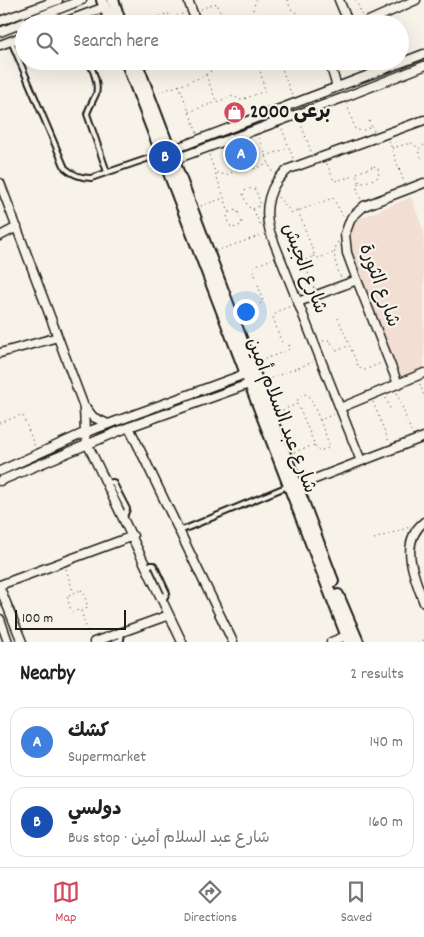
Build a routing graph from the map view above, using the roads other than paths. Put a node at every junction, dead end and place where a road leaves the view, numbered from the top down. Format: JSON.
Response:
{"nodes":[{"id":1,"x":58,"y":0,"type":"edge"},
{"id":2,"x":82,"y":0,"type":"edge"},
{"id":3,"x":188,"y":0,"type":"edge"},
{"id":4,"x":338,"y":0,"type":"edge"},
{"id":5,"x":416,"y":0,"type":"edge"},
{"id":6,"x":108,"y":2,"type":"edge"},
{"id":7,"x":17,"y":15,"type":"edge"},
{"id":8,"x":44,"y":15,"type":"edge"},
{"id":9,"x":85,"y":15,"type":"edge"},
{"id":10,"x":110,"y":15,"type":"edge"},
{"id":11,"x":116,"y":15,"type":"edge"},
{"id":12,"x":194,"y":15,"type":"edge"},
{"id":13,"x":345,"y":15,"type":"edge"},
{"id":14,"x":382,"y":15,"type":"edge"},
{"id":15,"x":15,"y":16,"type":"edge"},
{"id":16,"x":0,"y":21,"type":"edge"},
{"id":17,"x":15,"y":26,"type":"edge"},
{"id":18,"x":0,"y":32,"type":"edge"},
{"id":19,"x":15,"y":39,"type":"edge"},
{"id":20,"x":11,"y":41,"type":"junction"},
{"id":21,"x":0,"y":45,"type":"edge"},
{"id":22,"x":15,"y":50,"type":"edge"},
{"id":23,"x":424,"y":54,"type":"edge"},
{"id":24,"x":409,"y":60,"type":"edge"},
{"id":25,"x":424,"y":66,"type":"edge"},
{"id":26,"x":23,"y":70,"type":"edge"},
{"id":27,"x":92,"y":70,"type":"edge"},
{"id":28,"x":130,"y":70,"type":"edge"},
{"id":29,"x":139,"y":70,"type":"edge"},
{"id":30,"x":332,"y":70,"type":"edge"},
{"id":31,"x":382,"y":70,"type":"edge"},
{"id":32,"x":337,"y":87,"type":"junction"},
{"id":33,"x":424,"y":120,"type":"edge"},
{"id":34,"x":167,"y":157,"type":"junction"},
{"id":35,"x":107,"y":172,"type":"junction"},
{"id":36,"x":0,"y":183,"type":"edge"},
{"id":37,"x":424,"y":183,"type":"edge"},
{"id":38,"x":17,"y":227,"type":"junction"},
{"id":39,"x":0,"y":236,"type":"edge"},
{"id":40,"x":357,"y":280,"type":"junction"},
{"id":41,"x":298,"y":302,"type":"junction"},
{"id":42,"x":58,"y":337,"type":"junction"},
{"id":43,"x":0,"y":353,"type":"edge"},
{"id":44,"x":420,"y":375,"type":"edge"},
{"id":45,"x":251,"y":381,"type":"junction"},
{"id":46,"x":396,"y":385,"type":"junction"},
{"id":47,"x":84,"y":404,"type":"junction"},
{"id":48,"x":341,"y":409,"type":"junction"},
{"id":49,"x":108,"y":424,"type":"junction"},
{"id":50,"x":129,"y":426,"type":"junction"},
{"id":51,"x":84,"y":433,"type":"junction"},
{"id":52,"x":424,"y":437,"type":"edge"},
{"id":53,"x":87,"y":443,"type":"junction"},
{"id":54,"x":361,"y":462,"type":"junction"},
{"id":55,"x":0,"y":471,"type":"edge"},
{"id":56,"x":0,"y":481,"type":"edge"},
{"id":57,"x":291,"y":487,"type":"junction"},
{"id":58,"x":423,"y":523,"type":"edge"},
{"id":59,"x":180,"y":531,"type":"junction"},
{"id":60,"x":133,"y":536,"type":"junction"},
{"id":61,"x":0,"y":587,"type":"edge"},
{"id":62,"x":424,"y":603,"type":"edge"},
{"id":63,"x":169,"y":615,"type":"junction"},
{"id":64,"x":0,"y":620,"type":"edge"},
{"id":65,"x":122,"y":632,"type":"junction"},
{"id":66,"x":348,"y":639,"type":"edge"},
{"id":67,"x":8,"y":642,"type":"edge"},
{"id":68,"x":22,"y":642,"type":"edge"},
{"id":69,"x":93,"y":642,"type":"edge"},
{"id":70,"x":115,"y":642,"type":"edge"},
{"id":71,"x":182,"y":642,"type":"edge"},
{"id":72,"x":233,"y":642,"type":"edge"},
{"id":73,"x":332,"y":642,"type":"edge"},
{"id":74,"x":358,"y":642,"type":"edge"}],
"edges":[{"from":1,"to":7,"type":"street"},
{"from":2,"to":8,"type":"street"},
{"from":3,"to":12,"type":"street"},
{"from":4,"to":13,"type":"street"},
{"from":5,"to":14,"type":"street"},
{"from":6,"to":9,"type":"street"},
{"from":6,"to":10,"type":"street"},
{"from":6,"to":11,"type":"street"},
{"from":15,"to":16,"type":"street"},
{"from":17,"to":18,"type":"street"},
{"from":19,"to":20,"type":"street"},
{"from":20,"to":21,"type":"street"},
{"from":20,"to":22,"type":"lane"},
{"from":23,"to":24,"type":"street"},
{"from":25,"to":34,"type":"street"},
{"from":26,"to":35,"type":"lane"},
{"from":27,"to":35,"type":"lane"},
{"from":28,"to":34,"type":"street","name":"شارع عبد السلام أمين"},
{"from":29,"to":34,"type":"street","name":"شارع عبد السلام أمين"},
{"from":30,"to":32,"type":"street"},
{"from":31,"to":32,"type":"street"},
{"from":32,"to":34,"type":"street"},
{"from":33,"to":41,"type":"street","name":"شارع الجيش"},
{"from":34,"to":35,"type":"lane"},
{"from":34,"to":45,"type":"street","name":"شارع عبد السلام أمين"},
{"from":34,"to":45,"type":"street","name":"شارع عبد السلام أمين"},
{"from":36,"to":38,"type":"street"},
{"from":37,"to":40,"type":"street","name":"شارع الثورة"},
{"from":38,"to":39,"type":"street"},
{"from":38,"to":42,"type":"street"},
{"from":40,"to":41,"type":"street"},
{"from":40,"to":46,"type":"street","name":"شارع الثورة"},
{"from":41,"to":48,"type":"street","name":"شارع الجيش"},
{"from":42,"to":43,"type":"street"},
{"from":42,"to":47,"type":"street"},
{"from":44,"to":46,"type":"street"},
{"from":45,"to":49,"type":"street"},
{"from":45,"to":50,"type":"street"},
{"from":45,"to":57,"type":"street","name":"شارع عبد السلام أمين"},
{"from":45,"to":57,"type":"street","name":"شارع عبد السلام أمين"},
{"from":46,"to":48,"type":"street"},
{"from":47,"to":49,"type":"street"},
{"from":47,"to":51,"type":"street"},
{"from":48,"to":54,"type":"street","name":"شارع الجيش"},
{"from":49,"to":51,"type":"street"},
{"from":50,"to":53,"type":"street"},
{"from":50,"to":59,"type":"street"},
{"from":51,"to":53,"type":"street"},
{"from":51,"to":55,"type":"street"},
{"from":52,"to":54,"type":"street"},
{"from":53,"to":56,"type":"street"},
{"from":53,"to":60,"type":"street"},
{"from":54,"to":57,"type":"street"},
{"from":57,"to":59,"type":"lane"},
{"from":57,"to":66,"type":"street","name":"شارع عبد السلام أمين"},
{"from":57,"to":74,"type":"street","name":"شارع عبد السلام أمين"},
{"from":58,"to":62,"type":"street"},
{"from":59,"to":72,"type":"street"},
{"from":60,"to":61,"type":"street"},
{"from":60,"to":63,"type":"street"},
{"from":61,"to":68,"type":"street"},
{"from":63,"to":65,"type":"street"},
{"from":63,"to":71,"type":"street"},
{"from":64,"to":67,"type":"street"},
{"from":65,"to":69,"type":"street"},
{"from":65,"to":70,"type":"lane"},
{"from":66,"to":73,"type":"street"}]}
